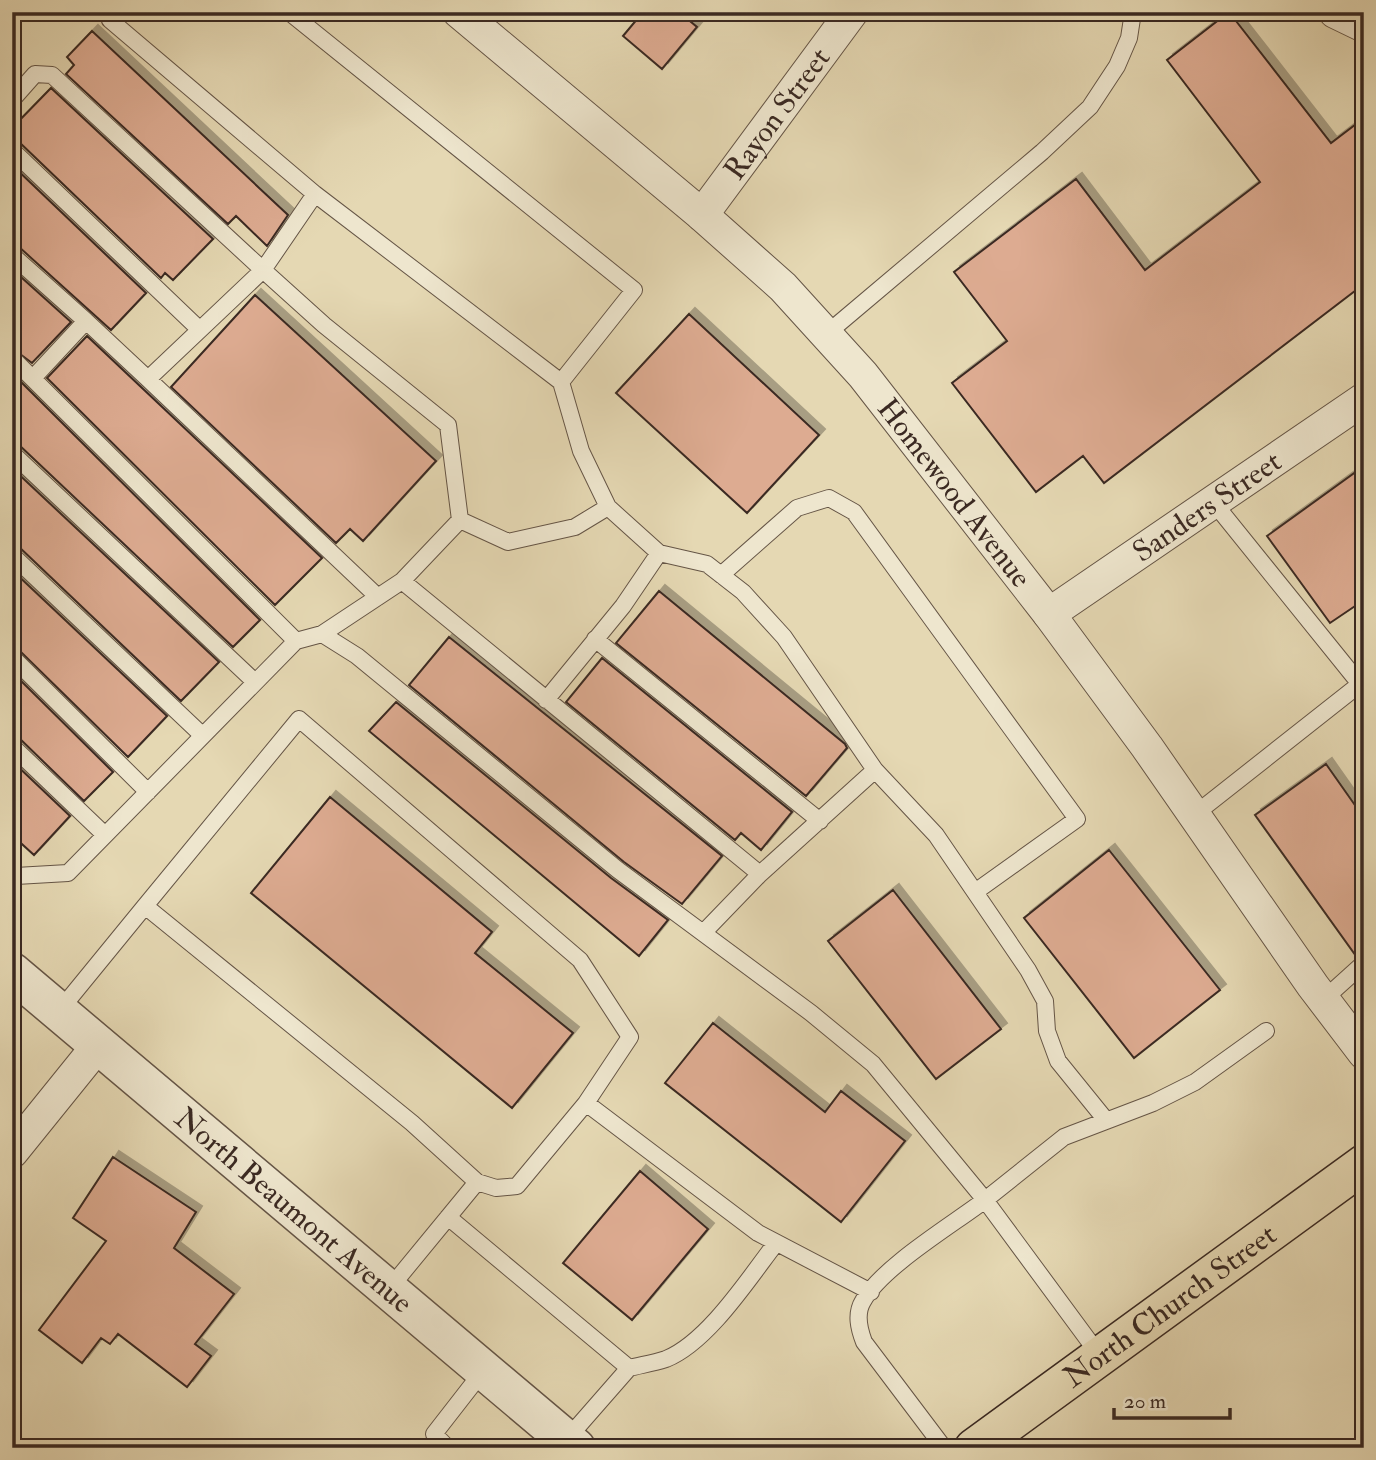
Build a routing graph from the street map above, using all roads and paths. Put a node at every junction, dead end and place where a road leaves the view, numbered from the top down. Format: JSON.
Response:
{"nodes":[{"id":1,"x":111,"y":12,"type":"edge"},
{"id":2,"x":289,"y":12,"type":"edge"},
{"id":3,"x":459,"y":12,"type":"edge"},
{"id":4,"x":852,"y":12,"type":"edge"},
{"id":5,"x":1133,"y":12,"type":"edge"},
{"id":6,"x":1335,"y":12,"type":"edge"},
{"id":7,"x":1364,"y":26,"type":"edge"},
{"id":8,"x":12,"y":100,"type":"edge"},
{"id":9,"x":12,"y":150,"type":"edge"},
{"id":10,"x":315,"y":194,"type":"junction"},
{"id":11,"x":702,"y":215,"type":"junction"},
{"id":12,"x":12,"y":255,"type":"edge"},
{"id":13,"x":262,"y":270,"type":"junction"},
{"id":14,"x":86,"y":321,"type":"junction"},
{"id":15,"x":199,"y":329,"type":"junction"},
{"id":16,"x":824,"y":336,"type":"junction"},
{"id":17,"x":12,"y":358,"type":"edge"},
{"id":18,"x":33,"y":378,"type":"junction"},
{"id":19,"x":149,"y":379,"type":"junction"},
{"id":20,"x":561,"y":382,"type":"junction"},
{"id":21,"x":1364,"y":399,"type":"edge"},
{"id":22,"x":12,"y":453,"type":"edge"},
{"id":23,"x":1214,"y":503,"type":"junction"},
{"id":24,"x":608,"y":507,"type":"junction"},
{"id":25,"x":460,"y":520,"type":"junction"},
{"id":26,"x":659,"y":553,"type":"junction"},
{"id":27,"x":12,"y":555,"type":"edge"},
{"id":28,"x":721,"y":575,"type":"junction"},
{"id":29,"x":402,"y":581,"type":"junction"},
{"id":30,"x":378,"y":597,"type":"junction"},
{"id":31,"x":1049,"y":614,"type":"junction"},
{"id":32,"x":322,"y":634,"type":"junction"},
{"id":33,"x":595,"y":639,"type":"junction"},
{"id":34,"x":296,"y":641,"type":"junction"},
{"id":35,"x":12,"y":657,"type":"edge"},
{"id":36,"x":255,"y":682,"type":"junction"},
{"id":37,"x":1362,"y":685,"type":"edge"},
{"id":38,"x":546,"y":700,"type":"junction"},
{"id":39,"x":202,"y":736,"type":"junction"},
{"id":40,"x":12,"y":746,"type":"edge"},
{"id":41,"x":875,"y":770,"type":"junction"},
{"id":42,"x":148,"y":792,"type":"junction"},
{"id":43,"x":1194,"y":815,"type":"junction"},
{"id":44,"x":820,"y":821,"type":"junction"},
{"id":45,"x":105,"y":835,"type":"junction"},
{"id":46,"x":12,"y":872,"type":"edge"},
{"id":47,"x":760,"y":874,"type":"junction"},
{"id":48,"x":975,"y":892,"type":"junction"},
{"id":49,"x":145,"y":906,"type":"junction"},
{"id":50,"x":703,"y":933,"type":"junction"},
{"id":51,"x":1364,"y":962,"type":"edge"},
{"id":52,"x":12,"y":972,"type":"edge"},
{"id":53,"x":1323,"y":1000,"type":"junction"},
{"id":54,"x":60,"y":1010,"type":"junction"},
{"id":55,"x":1266,"y":1031,"type":"dead end"},
{"id":56,"x":100,"y":1043,"type":"junction"},
{"id":57,"x":1364,"y":1053,"type":"edge"},
{"id":58,"x":586,"y":1102,"type":"junction"},
{"id":59,"x":1105,"y":1119,"type":"junction"},
{"id":60,"x":12,"y":1152,"type":"edge"},
{"id":61,"x":1364,"y":1164,"type":"edge"},
{"id":62,"x":477,"y":1182,"type":"junction"},
{"id":63,"x":985,"y":1200,"type":"junction"},
{"id":64,"x":448,"y":1217,"type":"junction"},
{"id":65,"x":776,"y":1242,"type":"junction"},
{"id":66,"x":389,"y":1289,"type":"junction"},
{"id":67,"x":871,"y":1292,"type":"junction"},
{"id":68,"x":1100,"y":1356,"type":"junction"},
{"id":69,"x":629,"y":1368,"type":"junction"},
{"id":70,"x":482,"y":1371,"type":"junction"},
{"id":71,"x":571,"y":1444,"type":"edge"},
{"id":72,"x":970,"y":1447,"type":"edge"},
{"id":73,"x":448,"y":1448,"type":"edge"}],
"edges":[{"from":1,"to":10,"type":"lane"},
{"from":2,"to":20,"type":"lane"},
{"from":3,"to":11,"type":"street","name":"Homewood Avenue"},
{"from":4,"to":11,"type":"street","name":"Rayon Street"},
{"from":5,"to":16,"type":"lane"},
{"from":6,"to":7,"type":"street"},
{"from":8,"to":13,"type":"lane"},
{"from":9,"to":15,"type":"lane"},
{"from":10,"to":13,"type":"lane"},
{"from":10,"to":20,"type":"lane"},
{"from":11,"to":16,"type":"street","name":"Homewood Avenue"},
{"from":12,"to":14,"type":"lane"},
{"from":13,"to":15,"type":"lane"},
{"from":13,"to":25,"type":"lane"},
{"from":14,"to":18,"type":"lane"},
{"from":14,"to":19,"type":"lane"},
{"from":15,"to":19,"type":"lane"},
{"from":16,"to":31,"type":"street","name":"Homewood Avenue"},
{"from":17,"to":18,"type":"lane"},
{"from":18,"to":34,"type":"lane"},
{"from":19,"to":30,"type":"lane"},
{"from":20,"to":24,"type":"lane"},
{"from":21,"to":23,"type":"street","name":"Sanders Street"},
{"from":22,"to":36,"type":"lane"},
{"from":23,"to":31,"type":"street","name":"Sanders Street"},
{"from":23,"to":37,"type":"lane"},
{"from":24,"to":25,"type":"lane"},
{"from":24,"to":26,"type":"lane"},
{"from":25,"to":29,"type":"lane"},
{"from":26,"to":28,"type":"lane"},
{"from":26,"to":33,"type":"lane"},
{"from":27,"to":39,"type":"lane"},
{"from":28,"to":41,"type":"lane"},
{"from":28,"to":48,"type":"lane"},
{"from":29,"to":30,"type":"lane"},
{"from":29,"to":38,"type":"lane"},
{"from":30,"to":32,"type":"lane"},
{"from":31,"to":43,"type":"street","name":"Homewood Avenue"},
{"from":32,"to":34,"type":"lane"},
{"from":32,"to":50,"type":"lane"},
{"from":33,"to":38,"type":"lane"},
{"from":33,"to":44,"type":"lane"},
{"from":34,"to":36,"type":"lane"},
{"from":35,"to":42,"type":"lane"},
{"from":36,"to":39,"type":"lane"},
{"from":37,"to":43,"type":"lane"},
{"from":38,"to":47,"type":"lane"},
{"from":39,"to":42,"type":"lane"},
{"from":40,"to":45,"type":"lane"},
{"from":41,"to":44,"type":"lane"},
{"from":41,"to":48,"type":"lane"},
{"from":42,"to":45,"type":"lane"},
{"from":43,"to":53,"type":"street","name":"Homewood Avenue"},
{"from":44,"to":47,"type":"lane"},
{"from":45,"to":46,"type":"lane"},
{"from":47,"to":50,"type":"lane"},
{"from":48,"to":59,"type":"lane"},
{"from":49,"to":54,"type":"lane"},
{"from":49,"to":58,"type":"lane"},
{"from":49,"to":62,"type":"lane"},
{"from":50,"to":63,"type":"lane"},
{"from":51,"to":53,"type":"lane"},
{"from":52,"to":54,"type":"street","name":"North Beaumont Avenue"},
{"from":53,"to":57,"type":"street","name":"Homewood Avenue"},
{"from":54,"to":56,"type":"street","name":"North Beaumont Avenue"},
{"from":55,"to":59,"type":"lane"},
{"from":56,"to":60,"type":"street"},
{"from":56,"to":66,"type":"street","name":"North Beaumont Avenue"},
{"from":58,"to":62,"type":"lane"},
{"from":58,"to":65,"type":"lane"},
{"from":59,"to":63,"type":"lane"},
{"from":61,"to":68,"type":"main road","name":"North Church Street"},
{"from":62,"to":64,"type":"lane"},
{"from":63,"to":67,"type":"lane"},
{"from":63,"to":68,"type":"lane"},
{"from":64,"to":66,"type":"lane"},
{"from":64,"to":69,"type":"lane"},
{"from":65,"to":67,"type":"lane"},
{"from":65,"to":69,"type":"lane"},
{"from":66,"to":70,"type":"street","name":"North Beaumont Avenue"},
{"from":67,"to":72,"type":"lane"},
{"from":68,"to":72,"type":"main road","name":"North Church Street"},
{"from":69,"to":71,"type":"lane"},
{"from":70,"to":71,"type":"street","name":"North Beaumont Avenue"},
{"from":70,"to":73,"type":"lane"}]}
